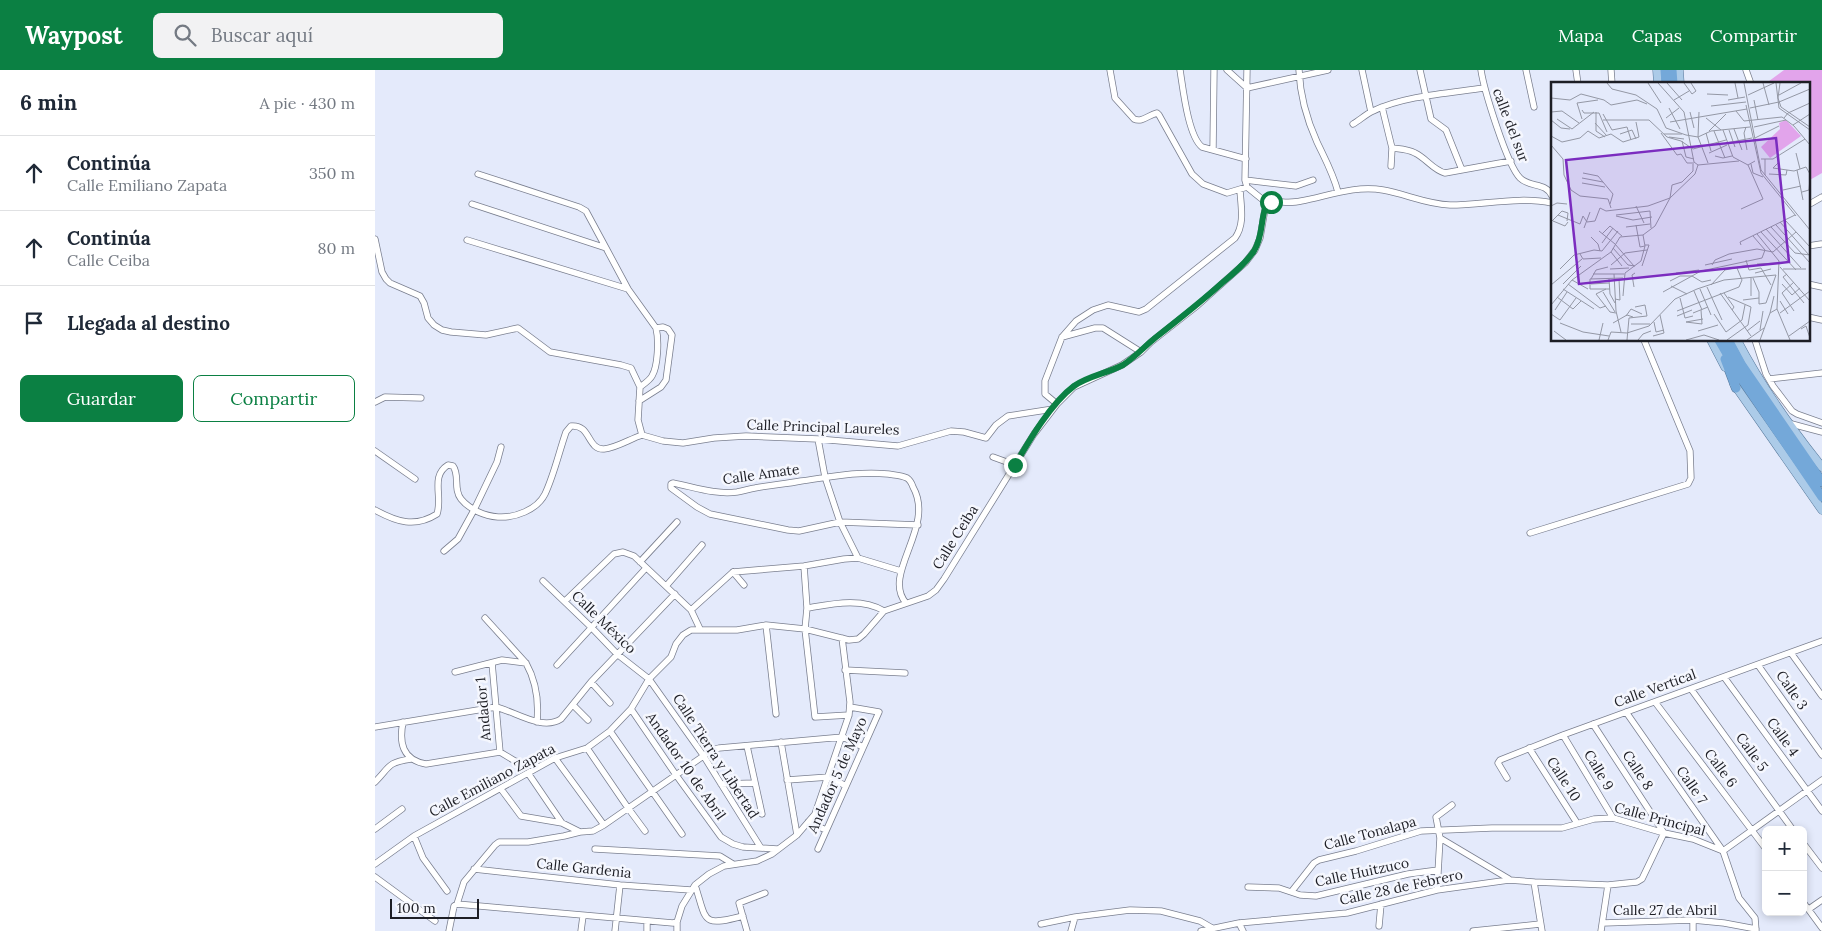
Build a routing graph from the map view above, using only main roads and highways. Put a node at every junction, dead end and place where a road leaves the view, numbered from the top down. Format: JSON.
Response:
{"nodes":[{"id":1,"x":1712,"y":341,"type":"edge"},
{"id":2,"x":1718,"y":341,"type":"edge"},
{"id":3,"x":1719,"y":341,"type":"edge"},
{"id":4,"x":1729,"y":341,"type":"edge"},
{"id":5,"x":1738,"y":341,"type":"edge"},
{"id":6,"x":1736,"y":388,"type":"junction"},
{"id":7,"x":1822,"y":467,"type":"edge"},
{"id":8,"x":1822,"y":482,"type":"edge"},
{"id":9,"x":1822,"y":497,"type":"edge"},
{"id":10,"x":1822,"y":510,"type":"edge"}],
"edges":[{"from":1,"to":6,"type":"main road"},
{"from":2,"to":6,"type":"highway"},
{"from":3,"to":9,"type":"highway"},
{"from":4,"to":8,"type":"highway"},
{"from":5,"to":7,"type":"main road"},
{"from":6,"to":10,"type":"main road"}]}
